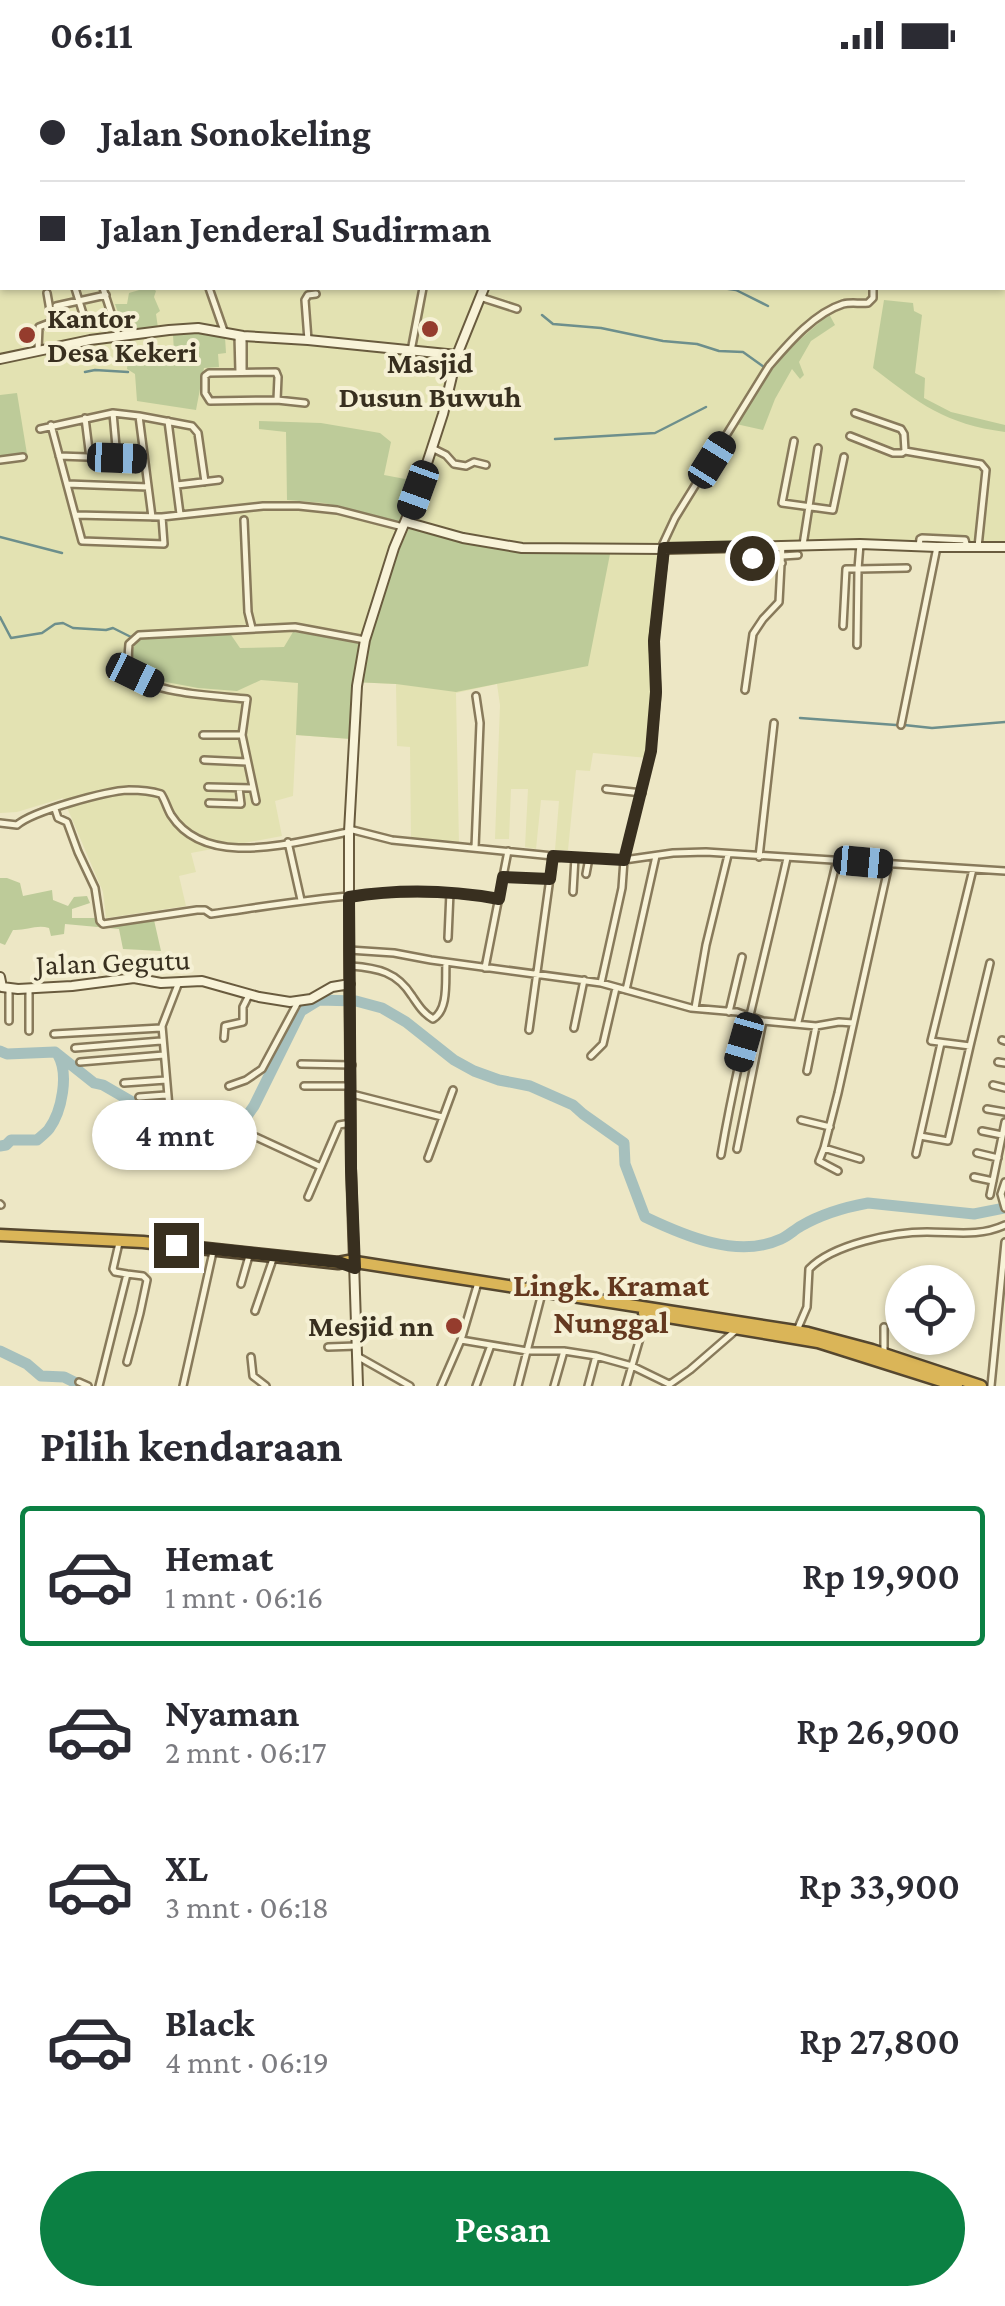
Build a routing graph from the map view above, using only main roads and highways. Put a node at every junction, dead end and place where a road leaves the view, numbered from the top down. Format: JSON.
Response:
{"nodes":[{"id":1,"x":0,"y":1235,"type":"edge"},
{"id":2,"x":355,"y":1265,"type":"junction"},
{"id":3,"x":558,"y":1296,"type":"junction"},
{"id":4,"x":758,"y":1328,"type":"junction"},
{"id":5,"x":954,"y":1382,"type":"edge"},
{"id":6,"x":981,"y":1386,"type":"edge"}],
"edges":[{"from":1,"to":2,"type":"highway"},
{"from":2,"to":3,"type":"highway"},
{"from":2,"to":3,"type":"highway"},
{"from":3,"to":4,"type":"highway"},
{"from":3,"to":4,"type":"highway"},
{"from":4,"to":5,"type":"highway"},
{"from":4,"to":5,"type":"highway"},
{"from":5,"to":6,"type":"highway"}]}
